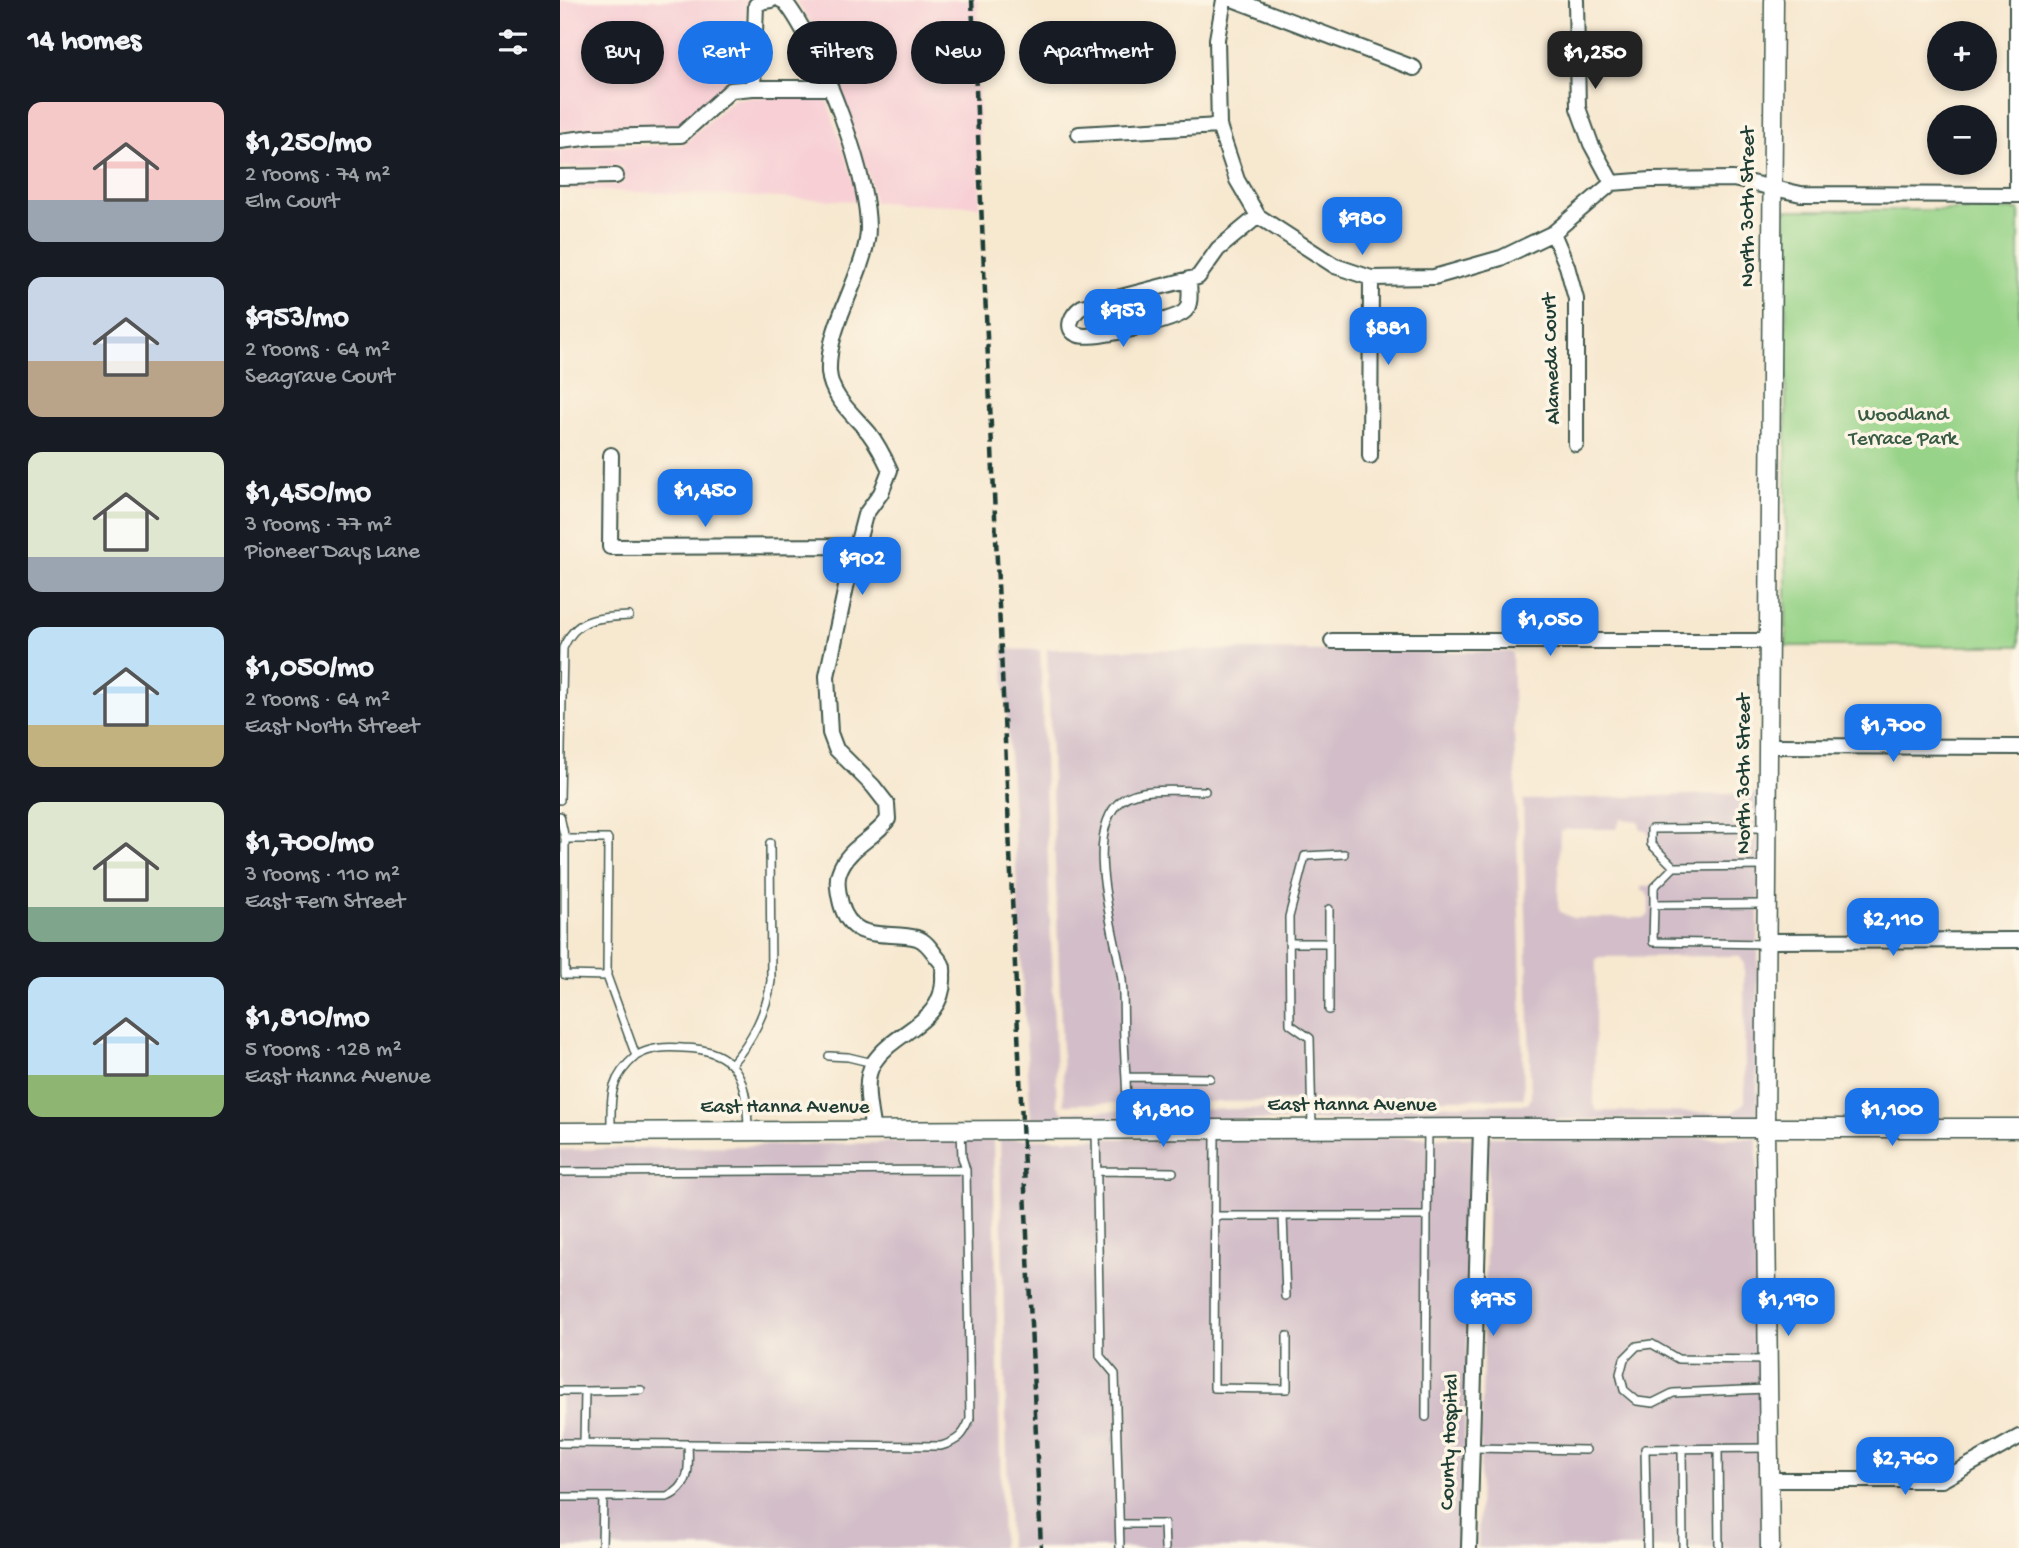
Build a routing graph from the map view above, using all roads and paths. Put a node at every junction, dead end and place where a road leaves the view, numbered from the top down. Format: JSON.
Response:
{"nodes":[{"id":1,"x":771,"y":0,"type":"edge"},
{"id":2,"x":781,"y":0,"type":"edge"},
{"id":3,"x":1224,"y":0,"type":"edge"},
{"id":4,"x":1235,"y":0,"type":"edge"},
{"id":5,"x":1576,"y":0,"type":"edge"},
{"id":6,"x":1774,"y":0,"type":"edge"},
{"id":7,"x":2017,"y":0,"type":"edge"},
{"id":8,"x":1414,"y":68,"type":"dead end"},
{"id":9,"x":753,"y":88,"type":"junction"},
{"id":10,"x":831,"y":88,"type":"junction"},
{"id":11,"x":1219,"y":126,"type":"junction"},
{"id":12,"x":1079,"y":134,"type":"dead end"},
{"id":13,"x":560,"y":141,"type":"edge"},
{"id":14,"x":616,"y":176,"type":"dead end"},
{"id":15,"x":560,"y":177,"type":"edge"},
{"id":16,"x":1612,"y":183,"type":"junction"},
{"id":17,"x":1772,"y":186,"type":"junction"},
{"id":18,"x":2018,"y":195,"type":"edge"},
{"id":19,"x":1258,"y":216,"type":"junction"},
{"id":20,"x":1553,"y":233,"type":"junction"},
{"id":21,"x":1371,"y":278,"type":"junction"},
{"id":22,"x":1188,"y":279,"type":"junction"},
{"id":23,"x":1576,"y":444,"type":"dead end"},
{"id":24,"x":611,"y":455,"type":"dead end"},
{"id":25,"x":1370,"y":456,"type":"dead end"},
{"id":26,"x":857,"y":546,"type":"junction"},
{"id":27,"x":629,"y":616,"type":"dead end"},
{"id":28,"x":1332,"y":641,"type":"dead end"},
{"id":29,"x":1768,"y":641,"type":"junction"},
{"id":30,"x":1768,"y":747,"type":"junction"},
{"id":31,"x":2019,"y":747,"type":"edge"},
{"id":32,"x":1205,"y":791,"type":"dead end"},
{"id":33,"x":560,"y":800,"type":"edge"},
{"id":34,"x":560,"y":817,"type":"edge"},
{"id":35,"x":1767,"y":828,"type":"junction"},
{"id":36,"x":565,"y":839,"type":"junction"},
{"id":37,"x":770,"y":843,"type":"dead end"},
{"id":38,"x":1344,"y":854,"type":"dead end"},
{"id":39,"x":1767,"y":866,"type":"junction"},
{"id":40,"x":1674,"y":867,"type":"junction"},
{"id":41,"x":1767,"y":904,"type":"junction"},
{"id":42,"x":1654,"y":905,"type":"junction"},
{"id":43,"x":1329,"y":909,"type":"dead end"},
{"id":44,"x":2019,"y":940,"type":"edge"},
{"id":45,"x":1766,"y":942,"type":"junction"},
{"id":46,"x":1289,"y":943,"type":"junction"},
{"id":47,"x":1329,"y":943,"type":"junction"},
{"id":48,"x":607,"y":976,"type":"junction"},
{"id":49,"x":1329,"y":1010,"type":"dead end"},
{"id":50,"x":636,"y":1056,"type":"junction"},
{"id":51,"x":828,"y":1056,"type":"dead end"},
{"id":52,"x":732,"y":1063,"type":"junction"},
{"id":53,"x":873,"y":1063,"type":"junction"},
{"id":54,"x":1126,"y":1077,"type":"junction"},
{"id":55,"x":1210,"y":1078,"type":"dead end"},
{"id":56,"x":1428,"y":1128,"type":"junction"},
{"id":57,"x":1481,"y":1128,"type":"junction"},
{"id":58,"x":2019,"y":1128,"type":"edge"},
{"id":59,"x":1127,"y":1129,"type":"junction"},
{"id":60,"x":1215,"y":1129,"type":"junction"},
{"id":61,"x":1312,"y":1129,"type":"junction"},
{"id":62,"x":1765,"y":1129,"type":"junction"},
{"id":63,"x":873,"y":1130,"type":"junction"},
{"id":64,"x":961,"y":1130,"type":"junction"},
{"id":65,"x":1096,"y":1130,"type":"junction"},
{"id":66,"x":748,"y":1131,"type":"junction"},
{"id":67,"x":560,"y":1132,"type":"edge"},
{"id":68,"x":611,"y":1132,"type":"junction"},
{"id":69,"x":966,"y":1170,"type":"junction"},
{"id":70,"x":1097,"y":1171,"type":"junction"},
{"id":71,"x":560,"y":1172,"type":"edge"},
{"id":72,"x":1173,"y":1172,"type":"dead end"},
{"id":73,"x":1214,"y":1216,"type":"junction"},
{"id":74,"x":1283,"y":1216,"type":"junction"},
{"id":75,"x":1427,"y":1216,"type":"junction"},
{"id":76,"x":1286,"y":1296,"type":"dead end"},
{"id":77,"x":1287,"y":1336,"type":"dead end"},
{"id":78,"x":1769,"y":1360,"type":"junction"},
{"id":79,"x":1769,"y":1389,"type":"junction"},
{"id":80,"x":641,"y":1390,"type":"dead end"},
{"id":81,"x":560,"y":1391,"type":"edge"},
{"id":82,"x":585,"y":1391,"type":"junction"},
{"id":83,"x":1426,"y":1418,"type":"dead end"},
{"id":84,"x":2019,"y":1437,"type":"edge"},
{"id":85,"x":560,"y":1443,"type":"edge"},
{"id":86,"x":584,"y":1443,"type":"junction"},
{"id":87,"x":688,"y":1444,"type":"junction"},
{"id":88,"x":1472,"y":1448,"type":"junction"},
{"id":89,"x":1682,"y":1448,"type":"junction"},
{"id":90,"x":1770,"y":1448,"type":"junction"},
{"id":91,"x":1718,"y":1449,"type":"junction"},
{"id":92,"x":1586,"y":1450,"type":"dead end"},
{"id":93,"x":1771,"y":1480,"type":"junction"},
{"id":94,"x":560,"y":1497,"type":"edge"},
{"id":95,"x":603,"y":1497,"type":"junction"},
{"id":96,"x":1120,"y":1524,"type":"junction"},
{"id":97,"x":602,"y":1548,"type":"edge"},
{"id":98,"x":1120,"y":1548,"type":"edge"},
{"id":99,"x":1165,"y":1548,"type":"edge"},
{"id":100,"x":1469,"y":1548,"type":"edge"},
{"id":101,"x":1647,"y":1548,"type":"edge"},
{"id":102,"x":1683,"y":1548,"type":"edge"},
{"id":103,"x":1719,"y":1548,"type":"edge"},
{"id":104,"x":1770,"y":1548,"type":"edge"}],
"edges":[{"from":1,"to":9,"type":"street"},
{"from":2,"to":10,"type":"street"},
{"from":3,"to":11,"type":"street"},
{"from":4,"to":8,"type":"street"},
{"from":5,"to":16,"type":"street"},
{"from":6,"to":17,"type":"street","name":"North 30th Street"},
{"from":7,"to":18,"type":"street"},
{"from":9,"to":10,"type":"street"},
{"from":9,"to":13,"type":"street"},
{"from":10,"to":26,"type":"street"},
{"from":11,"to":12,"type":"street"},
{"from":11,"to":19,"type":"street"},
{"from":14,"to":15,"type":"street"},
{"from":16,"to":17,"type":"street"},
{"from":16,"to":20,"type":"street"},
{"from":17,"to":18,"type":"street"},
{"from":17,"to":29,"type":"street","name":"North 30th Street"},
{"from":19,"to":21,"type":"street"},
{"from":19,"to":22,"type":"street"},
{"from":20,"to":21,"type":"street"},
{"from":20,"to":23,"type":"street","name":"Alameda Court"},
{"from":21,"to":25,"type":"street"},
{"from":22,"to":22,"type":"street"},
{"from":24,"to":26,"type":"street"},
{"from":26,"to":53,"type":"street"},
{"from":27,"to":33,"type":"lane"},
{"from":28,"to":29,"type":"street"},
{"from":29,"to":30,"type":"street","name":"North 30th Street"},
{"from":30,"to":31,"type":"street"},
{"from":30,"to":35,"type":"street","name":"North 30th Street"},
{"from":32,"to":54,"type":"lane"},
{"from":34,"to":36,"type":"lane"},
{"from":35,"to":39,"type":"street","name":"North 30th Street"},
{"from":35,"to":40,"type":"lane"},
{"from":36,"to":48,"type":"lane"},
{"from":36,"to":48,"type":"lane"},
{"from":37,"to":52,"type":"lane"},
{"from":38,"to":46,"type":"lane"},
{"from":39,"to":40,"type":"lane"},
{"from":39,"to":41,"type":"street","name":"North 30th Street"},
{"from":40,"to":42,"type":"lane"},
{"from":41,"to":42,"type":"lane"},
{"from":41,"to":45,"type":"street","name":"North 30th Street"},
{"from":42,"to":45,"type":"lane"},
{"from":43,"to":47,"type":"lane"},
{"from":44,"to":45,"type":"street"},
{"from":45,"to":62,"type":"street","name":"North 30th Street"},
{"from":46,"to":47,"type":"lane"},
{"from":46,"to":61,"type":"lane"},
{"from":47,"to":49,"type":"lane"},
{"from":48,"to":50,"type":"lane"},
{"from":50,"to":52,"type":"lane"},
{"from":50,"to":68,"type":"lane"},
{"from":51,"to":53,"type":"lane"},
{"from":52,"to":66,"type":"lane"},
{"from":53,"to":63,"type":"street"},
{"from":54,"to":55,"type":"lane"},
{"from":54,"to":59,"type":"lane"},
{"from":56,"to":57,"type":"street","name":"East Hanna Avenue"},
{"from":56,"to":61,"type":"street","name":"East Hanna Avenue"},
{"from":56,"to":75,"type":"lane"},
{"from":57,"to":62,"type":"street","name":"East Hanna Avenue"},
{"from":57,"to":88,"type":"street","name":"County Hospital"},
{"from":58,"to":62,"type":"street","name":"East Hanna Avenue"},
{"from":59,"to":60,"type":"street","name":"East Hanna Avenue"},
{"from":59,"to":65,"type":"street","name":"East Hanna Avenue"},
{"from":60,"to":61,"type":"street","name":"East Hanna Avenue"},
{"from":60,"to":73,"type":"lane"},
{"from":62,"to":78,"type":"street","name":"North 30th Street"},
{"from":63,"to":64,"type":"street","name":"East Hanna Avenue"},
{"from":63,"to":66,"type":"street","name":"East Hanna Avenue"},
{"from":64,"to":65,"type":"street","name":"East Hanna Avenue"},
{"from":64,"to":69,"type":"lane"},
{"from":65,"to":70,"type":"lane"},
{"from":66,"to":68,"type":"street","name":"East Hanna Avenue"},
{"from":67,"to":68,"type":"street","name":"East Hanna Avenue"},
{"from":69,"to":71,"type":"lane"},
{"from":69,"to":87,"type":"lane"},
{"from":70,"to":72,"type":"lane"},
{"from":70,"to":96,"type":"lane"},
{"from":73,"to":74,"type":"lane"},
{"from":73,"to":77,"type":"lane"},
{"from":74,"to":75,"type":"lane"},
{"from":74,"to":76,"type":"lane"},
{"from":75,"to":83,"type":"lane"},
{"from":78,"to":79,"type":"street","name":"North 30th Street"},
{"from":78,"to":79,"type":"lane"},
{"from":79,"to":90,"type":"street","name":"North 30th Street"},
{"from":80,"to":82,"type":"lane"},
{"from":81,"to":82,"type":"lane"},
{"from":82,"to":86,"type":"lane"},
{"from":84,"to":93,"type":"street"},
{"from":85,"to":86,"type":"lane"},
{"from":86,"to":87,"type":"lane"},
{"from":87,"to":95,"type":"lane"},
{"from":88,"to":92,"type":"lane"},
{"from":88,"to":100,"type":"street","name":"County Hospital"},
{"from":89,"to":91,"type":"lane"},
{"from":89,"to":101,"type":"lane"},
{"from":89,"to":102,"type":"lane"},
{"from":90,"to":91,"type":"lane"},
{"from":90,"to":93,"type":"street","name":"North 30th Street"},
{"from":91,"to":103,"type":"lane"},
{"from":93,"to":104,"type":"street","name":"North 30th Street"},
{"from":94,"to":95,"type":"lane"},
{"from":95,"to":97,"type":"lane"},
{"from":96,"to":98,"type":"lane"},
{"from":96,"to":99,"type":"lane"}]}
